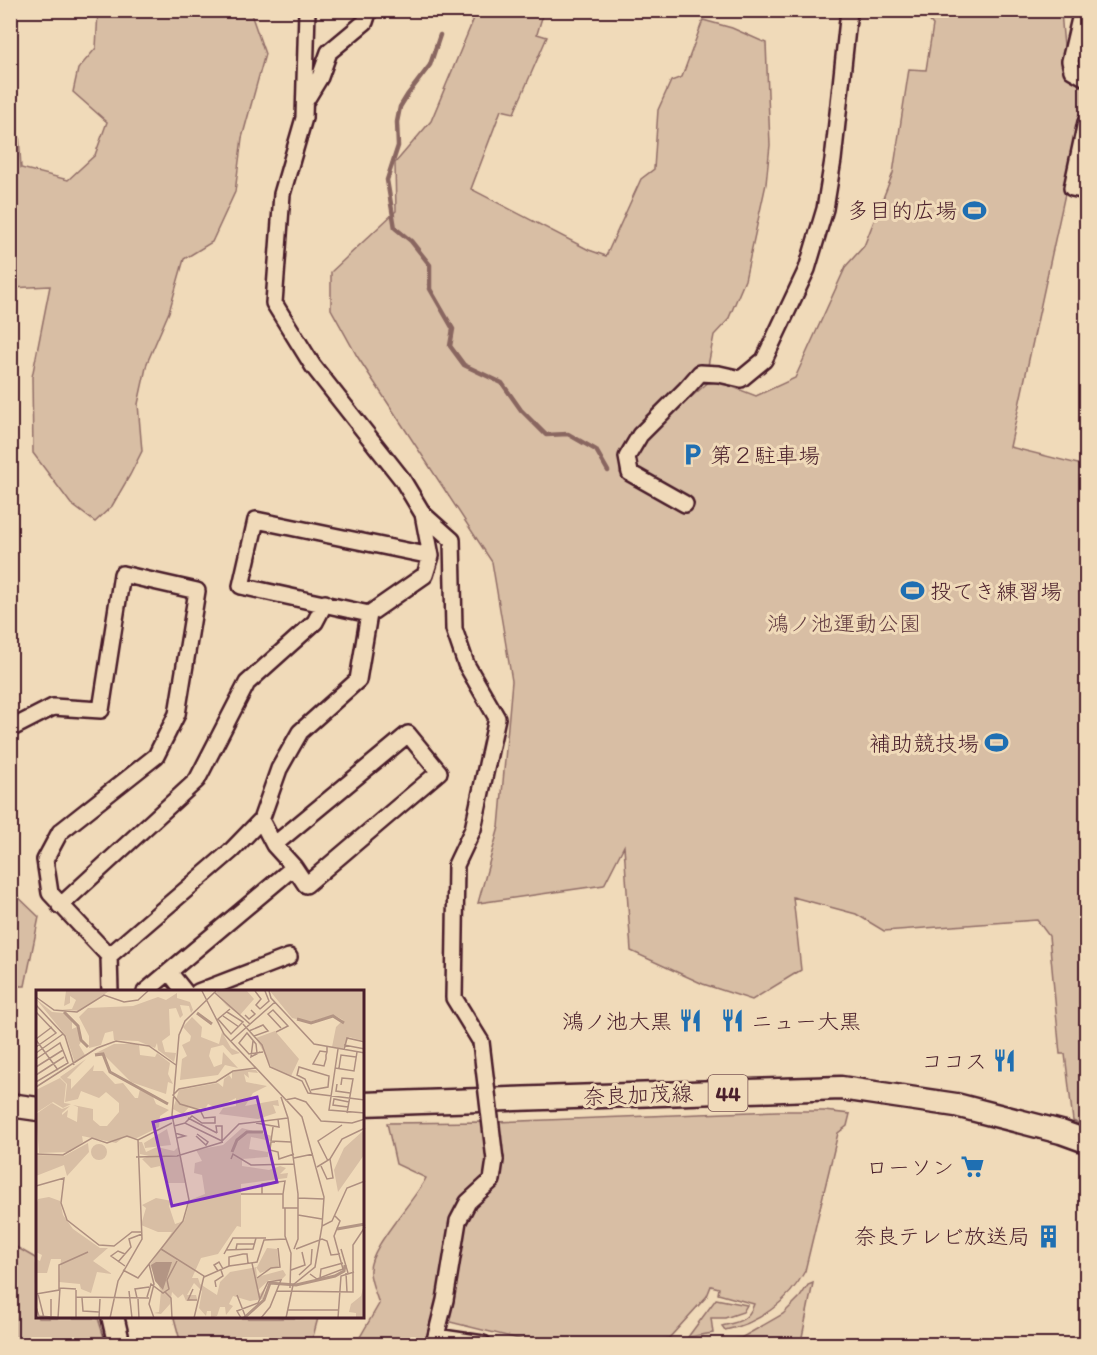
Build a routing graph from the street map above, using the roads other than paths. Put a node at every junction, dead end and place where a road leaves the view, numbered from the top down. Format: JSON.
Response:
{"nodes":[{"id":1,"x":307,"y":10,"type":"edge"},
{"id":2,"x":369,"y":10,"type":"edge"},
{"id":3,"x":849,"y":10,"type":"edge"},
{"id":4,"x":1082,"y":10,"type":"edge"},
{"id":5,"x":1086,"y":78,"type":"edge"},
{"id":6,"x":304,"y":102,"type":"junction"},
{"id":7,"x":1086,"y":122,"type":"edge"},
{"id":8,"x":1086,"y":191,"type":"edge"},
{"id":9,"x":685,"y":504,"type":"dead end"},
{"id":10,"x":423,"y":514,"type":"junction"},
{"id":11,"x":431,"y":556,"type":"junction"},
{"id":12,"x":325,"y":603,"type":"junction"},
{"id":13,"x":369,"y":614,"type":"junction"},
{"id":14,"x":10,"y":729,"type":"edge"},
{"id":15,"x":261,"y":820,"type":"junction"},
{"id":16,"x":274,"y":845,"type":"junction"},
{"id":17,"x":294,"y":867,"type":"junction"},
{"id":18,"x":60,"y":906,"type":"junction"},
{"id":19,"x":109,"y":956,"type":"junction"},
{"id":20,"x":289,"y":957,"type":"dead end"},
{"id":21,"x":169,"y":972,"type":"junction"},
{"id":22,"x":110,"y":990,"type":"edge"},
{"id":23,"x":147,"y":990,"type":"edge"},
{"id":24,"x":183,"y":990,"type":"edge"},
{"id":25,"x":203,"y":990,"type":"edge"},
{"id":26,"x":364,"y":1104,"type":"edge"},
{"id":27,"x":10,"y":1105,"type":"edge"},
{"id":28,"x":36,"y":1109,"type":"edge"},
{"id":29,"x":1086,"y":1141,"type":"edge"},
{"id":30,"x":113,"y":1319,"type":"edge"},
{"id":31,"x":435,"y":1341,"type":"edge"},
{"id":32,"x":119,"y":1344,"type":"edge"},
{"id":33,"x":483,"y":1344,"type":"edge"}],
"edges":[{"from":1,"to":6,"type":"street"},
{"from":2,"to":6,"type":"street"},
{"from":3,"to":9,"type":"street"},
{"from":4,"to":5,"type":"street"},
{"from":6,"to":10,"type":"street"},
{"from":7,"to":8,"type":"street"},
{"from":10,"to":11,"type":"street"},
{"from":10,"to":31,"type":"street","bridge":true},
{"from":11,"to":12,"type":"street"},
{"from":11,"to":13,"type":"street"},
{"from":12,"to":13,"type":"street"},
{"from":12,"to":18,"type":"street"},
{"from":13,"to":15,"type":"street"},
{"from":14,"to":18,"type":"street"},
{"from":15,"to":16,"type":"street"},
{"from":15,"to":19,"type":"street"},
{"from":16,"to":17,"type":"street"},
{"from":16,"to":17,"type":"street"},
{"from":17,"to":21,"type":"street"},
{"from":18,"to":19,"type":"street"},
{"from":19,"to":22,"type":"street"},
{"from":20,"to":25,"type":"street"},
{"from":21,"to":23,"type":"street"},
{"from":21,"to":24,"type":"street"},
{"from":26,"to":29,"type":"main road","name":"奈良加茂線","number":"44"},
{"from":27,"to":28,"type":"main road"},
{"from":30,"to":32,"type":"main road"},
{"from":31,"to":33,"type":"street"}]}
